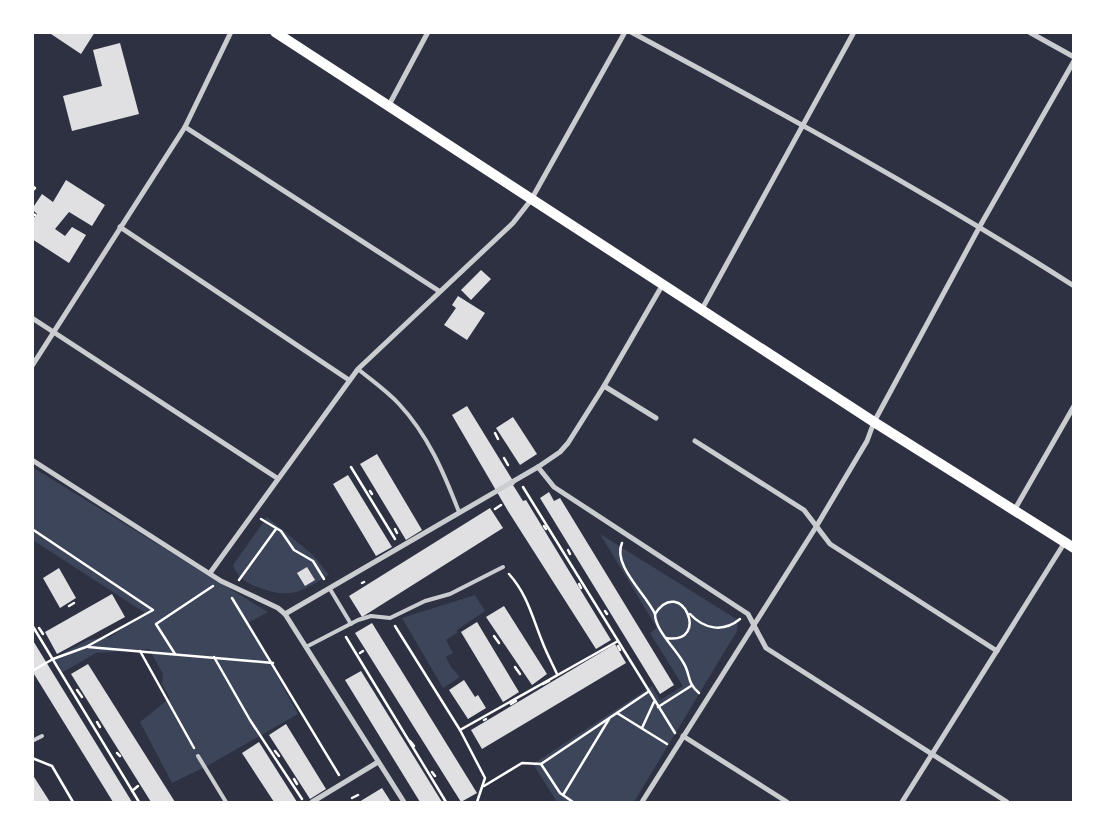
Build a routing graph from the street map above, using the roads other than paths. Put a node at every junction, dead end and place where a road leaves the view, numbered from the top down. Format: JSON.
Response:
{"nodes":[{"id":1,"x":231,"y":32,"type":"edge"},
{"id":2,"x":274,"y":32,"type":"edge"},
{"id":3,"x":428,"y":32,"type":"edge"},
{"id":4,"x":625,"y":32,"type":"edge"},
{"id":5,"x":632,"y":32,"type":"edge"},
{"id":6,"x":854,"y":32,"type":"edge"},
{"id":7,"x":1029,"y":32,"type":"edge"},
{"id":8,"x":1074,"y":57,"type":"edge"},
{"id":9,"x":1074,"y":61,"type":"edge"},
{"id":10,"x":389,"y":105,"type":"junction"},
{"id":11,"x":803,"y":124,"type":"junction"},
{"id":12,"x":186,"y":127,"type":"junction"},
{"id":13,"x":531,"y":200,"type":"junction"},
{"id":14,"x":980,"y":226,"type":"junction"},
{"id":15,"x":120,"y":227,"type":"junction"},
{"id":16,"x":663,"y":284,"type":"junction"},
{"id":17,"x":1074,"y":286,"type":"edge"},
{"id":18,"x":439,"y":291,"type":"junction"},
{"id":19,"x":702,"y":309,"type":"junction"},
{"id":20,"x":32,"y":318,"type":"edge"},
{"id":21,"x":54,"y":332,"type":"junction"},
{"id":22,"x":32,"y":366,"type":"edge"},
{"id":23,"x":358,"y":369,"type":"junction"},
{"id":24,"x":349,"y":380,"type":"junction"},
{"id":25,"x":604,"y":386,"type":"junction"},
{"id":26,"x":1074,"y":406,"type":"edge"},
{"id":27,"x":656,"y":418,"type":"dead end"},
{"id":28,"x":874,"y":422,"type":"junction"},
{"id":29,"x":695,"y":441,"type":"dead end"},
{"id":30,"x":32,"y":460,"type":"edge"},
{"id":31,"x":538,"y":467,"type":"junction"},
{"id":32,"x":277,"y":478,"type":"junction"},
{"id":33,"x":1015,"y":509,"type":"junction"},
{"id":34,"x":459,"y":512,"type":"junction"},
{"id":35,"x":816,"y":527,"type":"junction"},
{"id":36,"x":1069,"y":545,"type":"edge"},
{"id":37,"x":503,"y":567,"type":"road end"},
{"id":38,"x":210,"y":574,"type":"junction"},
{"id":39,"x":330,"y":589,"type":"junction"},
{"id":40,"x":285,"y":614,"type":"junction"},
{"id":41,"x":754,"y":621,"type":"junction"},
{"id":42,"x":351,"y":624,"type":"junction"},
{"id":43,"x":306,"y":647,"type":"junction"},
{"id":44,"x":997,"y":651,"type":"junction"},
{"id":45,"x":42,"y":736,"type":"dead end"},
{"id":46,"x":681,"y":739,"type":"junction"},
{"id":47,"x":32,"y":741,"type":"edge"},
{"id":48,"x":932,"y":755,"type":"junction"},
{"id":49,"x":198,"y":756,"type":"road end"},
{"id":50,"x":378,"y":762,"type":"junction"},
{"id":51,"x":226,"y":802,"type":"edge"},
{"id":52,"x":312,"y":802,"type":"edge"},
{"id":53,"x":404,"y":802,"type":"edge"},
{"id":54,"x":642,"y":802,"type":"edge"},
{"id":55,"x":788,"y":802,"type":"edge"},
{"id":56,"x":902,"y":802,"type":"edge"},
{"id":57,"x":1007,"y":802,"type":"edge"}],
"edges":[{"from":1,"to":12,"type":"street"},
{"from":2,"to":10,"type":"main road"},
{"from":3,"to":10,"type":"street"},
{"from":4,"to":13,"type":"street"},
{"from":5,"to":11,"type":"street"},
{"from":6,"to":11,"type":"street"},
{"from":7,"to":8,"type":"street"},
{"from":9,"to":14,"type":"street"},
{"from":10,"to":13,"type":"main road"},
{"from":11,"to":14,"type":"street"},
{"from":11,"to":19,"type":"street"},
{"from":12,"to":15,"type":"street"},
{"from":12,"to":18,"type":"street"},
{"from":13,"to":16,"type":"main road"},
{"from":13,"to":18,"type":"street"},
{"from":14,"to":17,"type":"street"},
{"from":14,"to":28,"type":"street"},
{"from":15,"to":21,"type":"street"},
{"from":15,"to":24,"type":"street"},
{"from":16,"to":19,"type":"main road"},
{"from":16,"to":25,"type":"street"},
{"from":18,"to":23,"type":"street"},
{"from":19,"to":28,"type":"main road"},
{"from":20,"to":21,"type":"street"},
{"from":21,"to":22,"type":"street"},
{"from":21,"to":32,"type":"street"},
{"from":23,"to":24,"type":"street"},
{"from":23,"to":34,"type":"lane"},
{"from":24,"to":32,"type":"street"},
{"from":25,"to":27,"type":"street"},
{"from":25,"to":31,"type":"street"},
{"from":26,"to":33,"type":"street"},
{"from":28,"to":33,"type":"main road"},
{"from":28,"to":35,"type":"street"},
{"from":29,"to":35,"type":"street"},
{"from":30,"to":38,"type":"street"},
{"from":31,"to":34,"type":"street"},
{"from":31,"to":41,"type":"street"},
{"from":32,"to":38,"type":"street"},
{"from":33,"to":36,"type":"main road"},
{"from":34,"to":39,"type":"street"},
{"from":35,"to":41,"type":"street"},
{"from":35,"to":44,"type":"street"},
{"from":36,"to":44,"type":"street"},
{"from":37,"to":42,"type":"lane"},
{"from":38,"to":40,"type":"street"},
{"from":39,"to":40,"type":"street"},
{"from":39,"to":42,"type":"lane"},
{"from":40,"to":43,"type":"street"},
{"from":41,"to":46,"type":"street"},
{"from":41,"to":48,"type":"street"},
{"from":42,"to":43,"type":"lane"},
{"from":43,"to":50,"type":"street"},
{"from":44,"to":48,"type":"street"},
{"from":45,"to":47,"type":"lane"},
{"from":46,"to":54,"type":"street"},
{"from":46,"to":55,"type":"street"},
{"from":48,"to":56,"type":"street"},
{"from":48,"to":57,"type":"street"},
{"from":49,"to":51,"type":"lane"},
{"from":50,"to":52,"type":"street"},
{"from":50,"to":53,"type":"street"}]}
